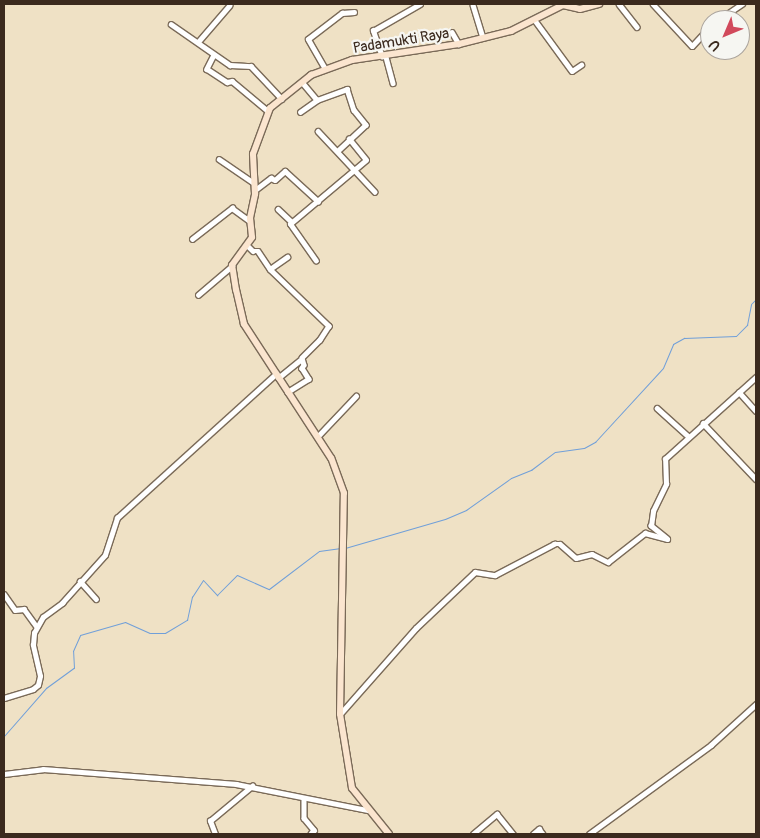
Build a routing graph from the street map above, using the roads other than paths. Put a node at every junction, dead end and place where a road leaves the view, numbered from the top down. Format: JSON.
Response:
{"nodes":[{"id":1,"x":420,"y":4,"type":"edge"},
{"id":2,"x":473,"y":4,"type":"edge"},
{"id":3,"x":599,"y":4,"type":"edge"},
{"id":4,"x":619,"y":4,"type":"edge"},
{"id":5,"x":653,"y":4,"type":"edge"},
{"id":6,"x":229,"y":6,"type":"dead end"},
{"id":7,"x":354,"y":12,"type":"dead end"},
{"id":8,"x":535,"y":22,"type":"junction"},
{"id":9,"x":171,"y":24,"type":"dead end"},
{"id":10,"x":637,"y":27,"type":"dead end"},
{"id":11,"x":452,"y":32,"type":"dead end"},
{"id":12,"x":483,"y":38,"type":"junction"},
{"id":13,"x":700,"y":38,"type":"edge"},
{"id":14,"x":198,"y":42,"type":"junction"},
{"id":15,"x":459,"y":44,"type":"junction"},
{"id":16,"x":214,"y":55,"type":"junction"},
{"id":17,"x":384,"y":57,"type":"junction"},
{"id":18,"x":582,"y":65,"type":"dead end"},
{"id":19,"x":325,"y":69,"type":"junction"},
{"id":20,"x":302,"y":82,"type":"junction"},
{"id":21,"x":393,"y":84,"type":"dead end"},
{"id":22,"x":282,"y":99,"type":"junction"},
{"id":23,"x":316,"y":100,"type":"junction"},
{"id":24,"x":268,"y":111,"type":"junction"},
{"id":25,"x":300,"y":112,"type":"dead end"},
{"id":26,"x":318,"y":131,"type":"dead end"},
{"id":27,"x":349,"y":139,"type":"junction"},
{"id":28,"x":338,"y":151,"type":"junction"},
{"id":29,"x":219,"y":159,"type":"dead end"},
{"id":30,"x":354,"y":170,"type":"junction"},
{"id":31,"x":254,"y":186,"type":"junction"},
{"id":32,"x":375,"y":192,"type":"dead end"},
{"id":33,"x":318,"y":201,"type":"junction"},
{"id":34,"x":278,"y":210,"type":"dead end"},
{"id":35,"x":250,"y":221,"type":"junction"},
{"id":36,"x":291,"y":221,"type":"junction"},
{"id":37,"x":192,"y":239,"type":"dead end"},
{"id":38,"x":248,"y":246,"type":"junction"},
{"id":39,"x":287,"y":256,"type":"dead end"},
{"id":40,"x":316,"y":261,"type":"dead end"},
{"id":41,"x":232,"y":266,"type":"junction"},
{"id":42,"x":270,"y":269,"type":"junction"},
{"id":43,"x":198,"y":295,"type":"dead end"},
{"id":44,"x":300,"y":360,"type":"dead end"},
{"id":45,"x":277,"y":376,"type":"junction"},
{"id":46,"x":756,"y":377,"type":"edge"},
{"id":47,"x":288,"y":392,"type":"junction"},
{"id":48,"x":739,"y":392,"type":"junction"},
{"id":49,"x":356,"y":396,"type":"dead end"},
{"id":50,"x":657,"y":408,"type":"dead end"},
{"id":51,"x":756,"y":411,"type":"edge"},
{"id":52,"x":703,"y":423,"type":"junction"},
{"id":53,"x":318,"y":436,"type":"junction"},
{"id":54,"x":688,"y":436,"type":"junction"},
{"id":55,"x":756,"y":479,"type":"edge"},
{"id":56,"x":80,"y":580,"type":"junction"},
{"id":57,"x":4,"y":594,"type":"edge"},
{"id":58,"x":96,"y":599,"type":"dead end"},
{"id":59,"x":37,"y":627,"type":"junction"},
{"id":60,"x":4,"y":698,"type":"edge"},
{"id":61,"x":756,"y":704,"type":"edge"},
{"id":62,"x":340,"y":714,"type":"junction"},
{"id":63,"x":4,"y":774,"type":"edge"},
{"id":64,"x":252,"y":786,"type":"junction"},
{"id":65,"x":304,"y":798,"type":"junction"},
{"id":66,"x":367,"y":810,"type":"junction"},
{"id":67,"x":216,"y":834,"type":"edge"},
{"id":68,"x":311,"y":834,"type":"edge"},
{"id":69,"x":389,"y":834,"type":"edge"},
{"id":70,"x":474,"y":834,"type":"edge"},
{"id":71,"x":514,"y":834,"type":"edge"},
{"id":72,"x":533,"y":834,"type":"edge"},
{"id":73,"x":543,"y":834,"type":"edge"},
{"id":74,"x":589,"y":834,"type":"edge"}],
"edges":[{"from":1,"to":17,"type":"street"},
{"from":2,"to":12,"type":"street"},
{"from":3,"to":8,"type":"street","name":"Padamukti Raya"},
{"from":4,"to":10,"type":"street"},
{"from":5,"to":13,"type":"street"},
{"from":6,"to":14,"type":"street"},
{"from":7,"to":19,"type":"street"},
{"from":8,"to":12,"type":"street","name":"Padamukti Raya"},
{"from":8,"to":18,"type":"street"},
{"from":9,"to":14,"type":"street"},
{"from":11,"to":15,"type":"street"},
{"from":12,"to":15,"type":"street","name":"Padamukti Raya"},
{"from":14,"to":16,"type":"street"},
{"from":15,"to":17,"type":"street","name":"Padamukti Raya"},
{"from":16,"to":22,"type":"street"},
{"from":16,"to":24,"type":"street"},
{"from":17,"to":19,"type":"street","name":"Padamukti Raya"},
{"from":17,"to":21,"type":"street"},
{"from":19,"to":20,"type":"street","name":"Padamukti Raya"},
{"from":20,"to":22,"type":"street","name":"Padamukti Raya"},
{"from":20,"to":23,"type":"street"},
{"from":22,"to":24,"type":"street","name":"Padamukti Raya"},
{"from":23,"to":25,"type":"street"},
{"from":23,"to":27,"type":"street"},
{"from":24,"to":31,"type":"street"},
{"from":26,"to":28,"type":"street"},
{"from":27,"to":28,"type":"street"},
{"from":27,"to":30,"type":"street"},
{"from":28,"to":30,"type":"street"},
{"from":29,"to":31,"type":"street"},
{"from":30,"to":32,"type":"street"},
{"from":30,"to":33,"type":"street"},
{"from":31,"to":33,"type":"street"},
{"from":31,"to":35,"type":"street"},
{"from":33,"to":36,"type":"street"},
{"from":34,"to":36,"type":"street"},
{"from":35,"to":37,"type":"street"},
{"from":35,"to":38,"type":"street"},
{"from":36,"to":40,"type":"street"},
{"from":38,"to":41,"type":"street"},
{"from":38,"to":42,"type":"street"},
{"from":39,"to":42,"type":"street"},
{"from":41,"to":43,"type":"street"},
{"from":41,"to":45,"type":"street"},
{"from":42,"to":47,"type":"street"},
{"from":44,"to":45,"type":"street"},
{"from":45,"to":47,"type":"street"},
{"from":45,"to":56,"type":"street"},
{"from":46,"to":48,"type":"street"},
{"from":47,"to":53,"type":"street"},
{"from":48,"to":51,"type":"street"},
{"from":48,"to":52,"type":"street"},
{"from":49,"to":53,"type":"street"},
{"from":50,"to":54,"type":"street"},
{"from":52,"to":54,"type":"street"},
{"from":52,"to":55,"type":"street"},
{"from":53,"to":62,"type":"street"},
{"from":54,"to":62,"type":"street"},
{"from":56,"to":58,"type":"street"},
{"from":56,"to":59,"type":"street"},
{"from":57,"to":59,"type":"street"},
{"from":59,"to":60,"type":"street"},
{"from":61,"to":74,"type":"street"},
{"from":62,"to":66,"type":"street"},
{"from":63,"to":64,"type":"street"},
{"from":64,"to":65,"type":"street"},
{"from":64,"to":67,"type":"street"},
{"from":65,"to":66,"type":"street"},
{"from":65,"to":68,"type":"street"},
{"from":66,"to":69,"type":"street"},
{"from":70,"to":71,"type":"street"},
{"from":72,"to":73,"type":"street"}]}
